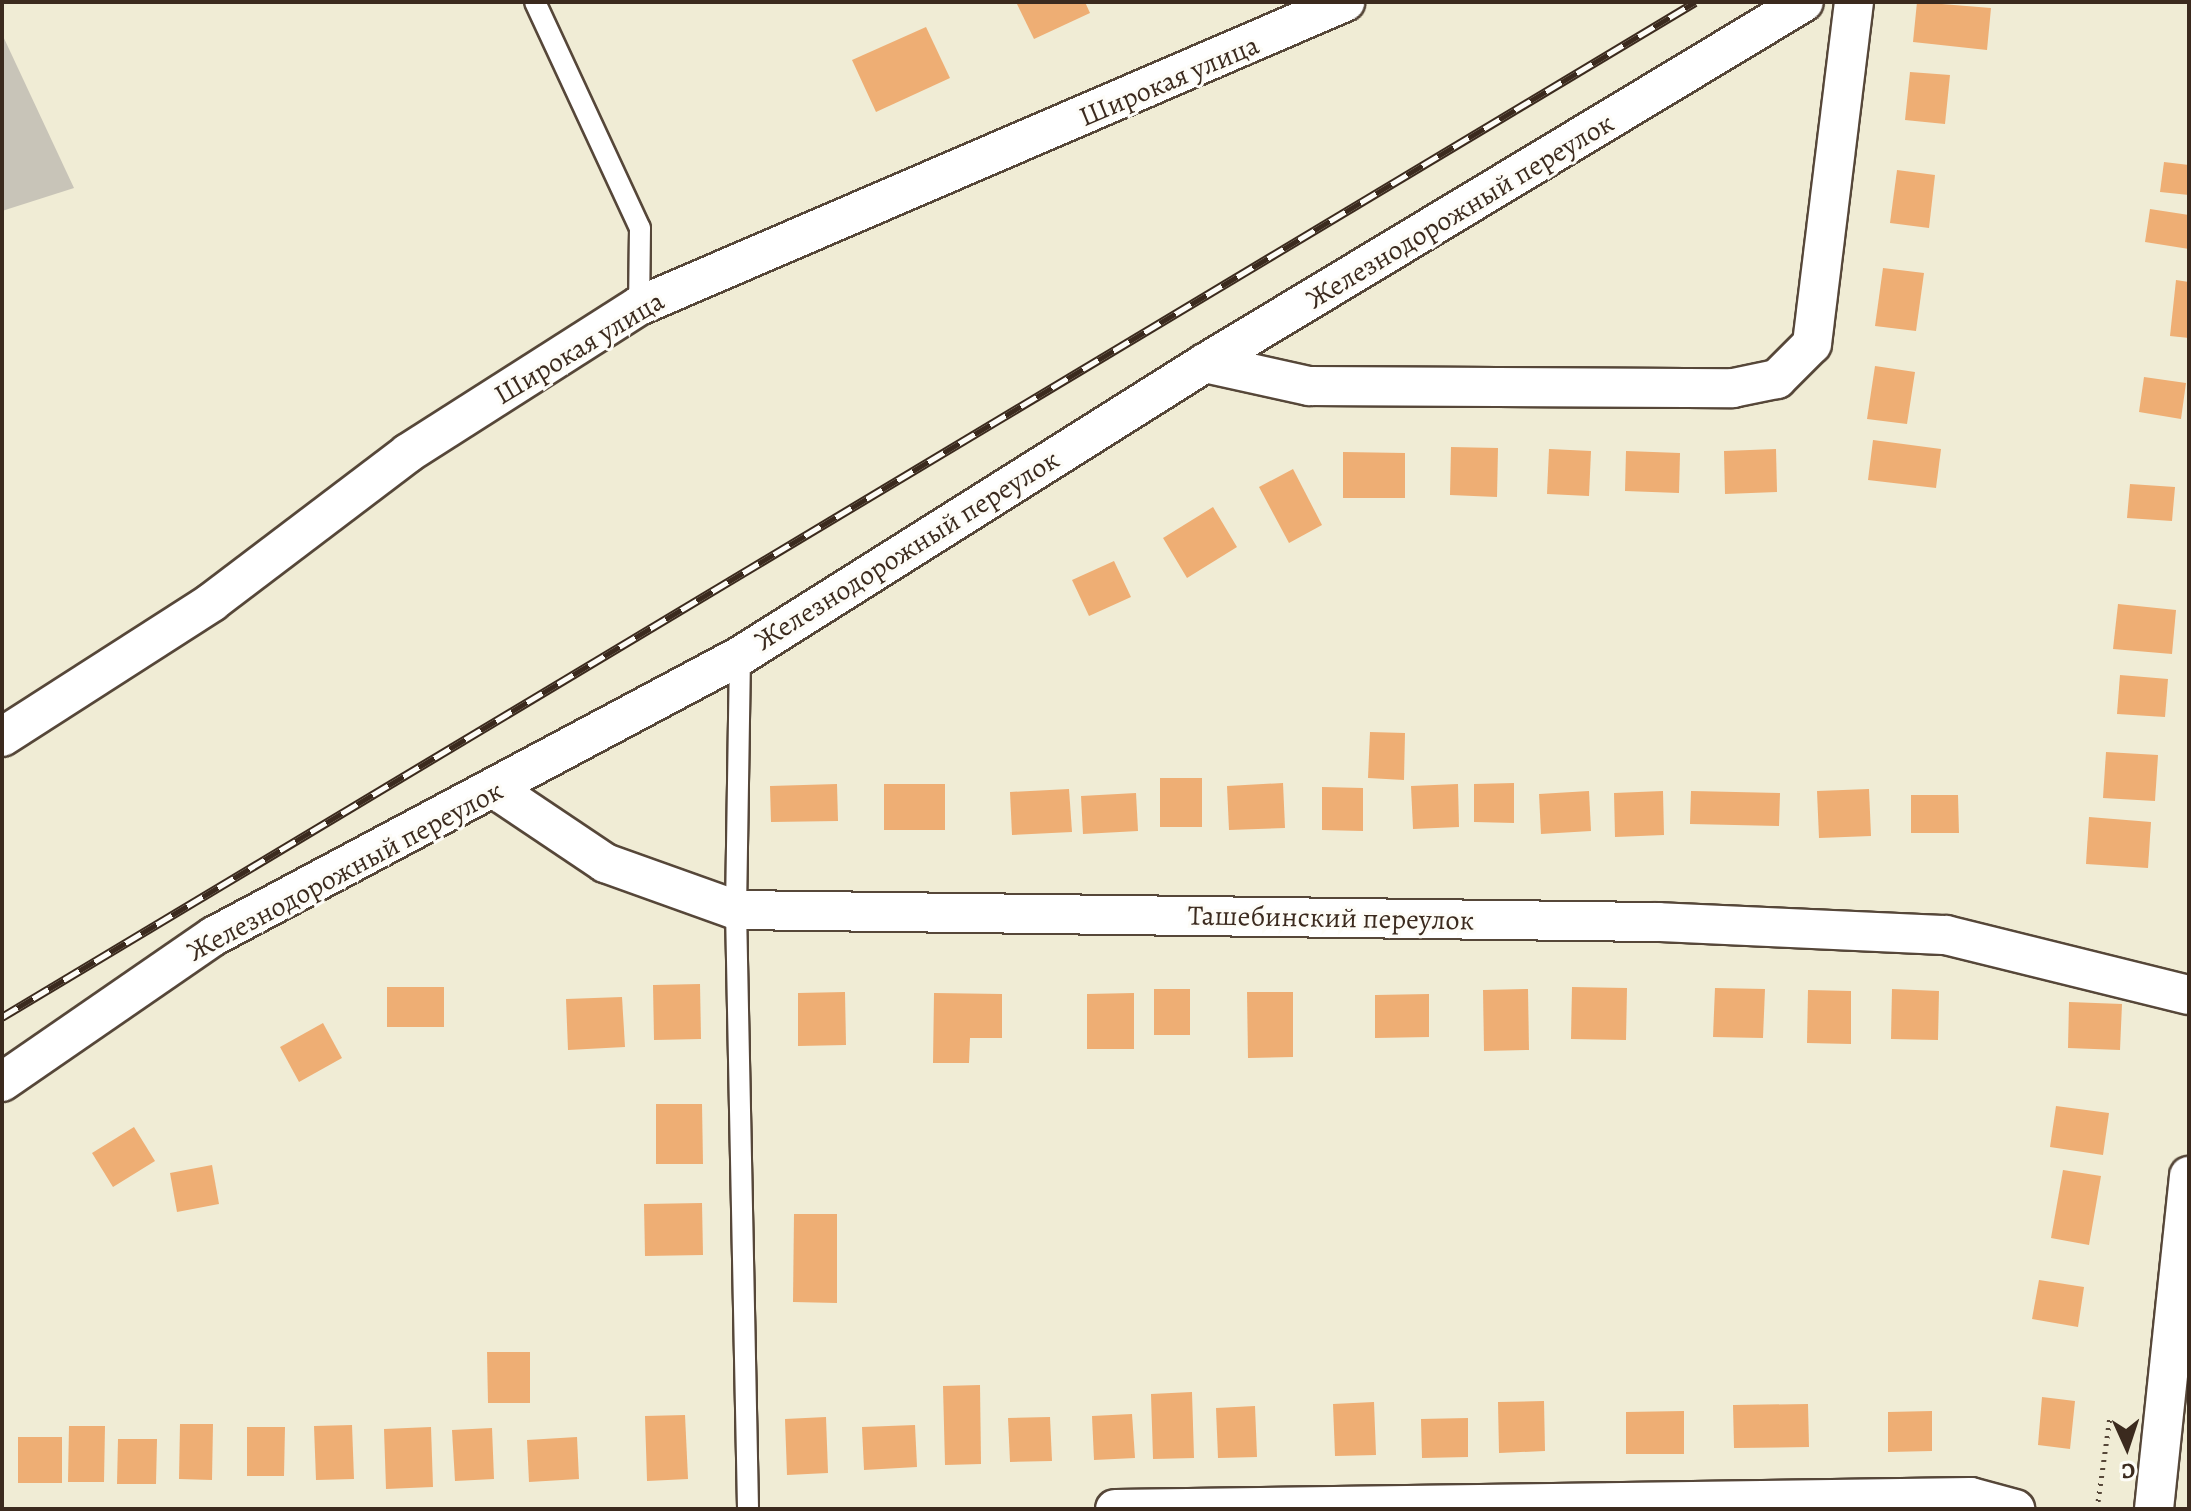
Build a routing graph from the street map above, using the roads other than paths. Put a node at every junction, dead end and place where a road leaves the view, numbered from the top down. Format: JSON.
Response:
{"nodes":[{"id":1,"x":535,"y":2,"type":"edge"},
{"id":2,"x":1345,"y":2,"type":"edge"},
{"id":3,"x":1804,"y":2,"type":"edge"},
{"id":4,"x":1854,"y":2,"type":"edge"},
{"id":5,"x":639,"y":306,"type":"junction"},
{"id":6,"x":1205,"y":363,"type":"junction"},
{"id":7,"x":740,"y":656,"type":"junction"},
{"id":8,"x":2,"y":737,"type":"edge"},
{"id":9,"x":495,"y":789,"type":"junction"},
{"id":10,"x":736,"y":910,"type":"junction"},
{"id":11,"x":2189,"y":995,"type":"edge"},
{"id":12,"x":2,"y":1082,"type":"edge"},
{"id":13,"x":2189,"y":1176,"type":"edge"},
{"id":14,"x":748,"y":1509,"type":"edge"},
{"id":15,"x":1115,"y":1509,"type":"edge"},
{"id":16,"x":2015,"y":1509,"type":"edge"},
{"id":17,"x":2154,"y":1509,"type":"edge"}],
"edges":[{"from":1,"to":5,"type":"lane"},
{"from":2,"to":5,"type":"street","name":"Широкая улица"},
{"from":3,"to":6,"type":"street","name":"Железнодорожный переулок"},
{"from":4,"to":6,"type":"street"},
{"from":5,"to":8,"type":"street","name":"Широкая улица"},
{"from":6,"to":7,"type":"street","name":"Железнодорожный переулок"},
{"from":7,"to":9,"type":"street","name":"Железнодорожный переулок"},
{"from":7,"to":10,"type":"lane"},
{"from":9,"to":10,"type":"street","name":"Ташебинский переулок"},
{"from":9,"to":12,"type":"street","name":"Железнодорожный переулок"},
{"from":10,"to":11,"type":"street","name":"Ташебинский переулок"},
{"from":10,"to":14,"type":"lane"},
{"from":13,"to":17,"type":"street"},
{"from":15,"to":16,"type":"street"}]}
